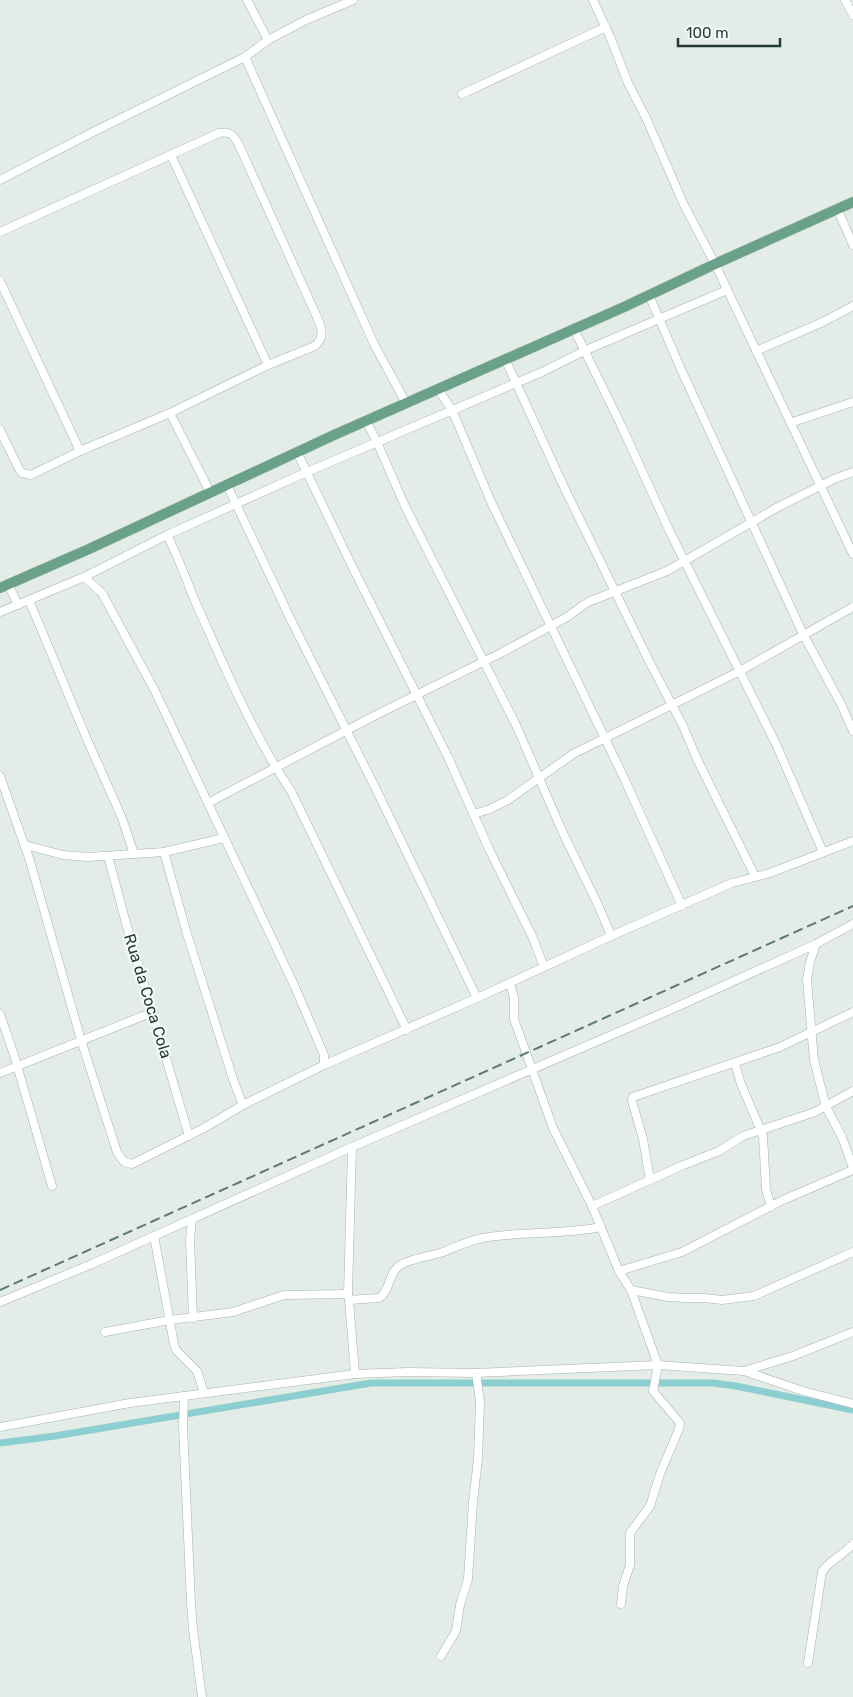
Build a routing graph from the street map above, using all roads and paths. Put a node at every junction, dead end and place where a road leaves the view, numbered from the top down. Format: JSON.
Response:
{"nodes":[{"id":1,"x":247,"y":0,"type":"edge"},
{"id":2,"x":353,"y":0,"type":"edge"},
{"id":3,"x":593,"y":0,"type":"edge"},
{"id":4,"x":845,"y":0,"type":"edge"},
{"id":5,"x":853,"y":15,"type":"edge"},
{"id":6,"x":606,"y":27,"type":"junction"},
{"id":7,"x":268,"y":40,"type":"junction"},
{"id":8,"x":245,"y":57,"type":"junction"},
{"id":9,"x":462,"y":94,"type":"dead end"},
{"id":10,"x":171,"y":155,"type":"junction"},
{"id":11,"x":0,"y":180,"type":"edge"},
{"id":12,"x":853,"y":202,"type":"edge"},
{"id":13,"x":837,"y":208,"type":"junction"},
{"id":14,"x":0,"y":232,"type":"edge"},
{"id":15,"x":853,"y":244,"type":"edge"},
{"id":16,"x":715,"y":264,"type":"junction"},
{"id":17,"x":0,"y":281,"type":"edge"},
{"id":18,"x":727,"y":290,"type":"junction"},
{"id":19,"x":649,"y":295,"type":"junction"},
{"id":20,"x":853,"y":306,"type":"edge"},
{"id":21,"x":659,"y":319,"type":"junction"},
{"id":22,"x":574,"y":329,"type":"junction"},
{"id":23,"x":584,"y":351,"type":"junction"},
{"id":24,"x":756,"y":351,"type":"junction"},
{"id":25,"x":506,"y":361,"type":"junction"},
{"id":26,"x":268,"y":366,"type":"junction"},
{"id":27,"x":516,"y":382,"type":"junction"},
{"id":28,"x":438,"y":389,"type":"junction"},
{"id":29,"x":853,"y":402,"type":"edge"},
{"id":30,"x":406,"y":403,"type":"junction"},
{"id":31,"x":452,"y":410,"type":"junction"},
{"id":32,"x":170,"y":413,"type":"junction"},
{"id":33,"x":366,"y":421,"type":"junction"},
{"id":34,"x":790,"y":423,"type":"junction"},
{"id":35,"x":0,"y":430,"type":"edge"},
{"id":36,"x":377,"y":442,"type":"junction"},
{"id":37,"x":80,"y":451,"type":"junction"},
{"id":38,"x":297,"y":452,"type":"junction"},
{"id":39,"x":307,"y":472,"type":"junction"},
{"id":40,"x":853,"y":472,"type":"edge"},
{"id":41,"x":227,"y":485,"type":"junction"},
{"id":42,"x":821,"y":485,"type":"junction"},
{"id":43,"x":210,"y":492,"type":"junction"},
{"id":44,"x":235,"y":504,"type":"junction"},
{"id":45,"x":752,"y":522,"type":"junction"},
{"id":46,"x":167,"y":535,"type":"junction"},
{"id":47,"x":853,"y":554,"type":"edge"},
{"id":48,"x":686,"y":562,"type":"junction"},
{"id":49,"x":84,"y":577,"type":"junction"},
{"id":50,"x":4,"y":586,"type":"edge"},
{"id":51,"x":616,"y":591,"type":"junction"},
{"id":52,"x":29,"y":600,"type":"junction"},
{"id":53,"x":18,"y":605,"type":"junction"},
{"id":54,"x":853,"y":607,"type":"edge"},
{"id":55,"x":0,"y":612,"type":"edge"},
{"id":56,"x":551,"y":626,"type":"junction"},
{"id":57,"x":803,"y":634,"type":"junction"},
{"id":58,"x":484,"y":661,"type":"junction"},
{"id":59,"x":740,"y":671,"type":"junction"},
{"id":60,"x":416,"y":695,"type":"junction"},
{"id":61,"x":672,"y":705,"type":"junction"},
{"id":62,"x":347,"y":730,"type":"junction"},
{"id":63,"x":853,"y":731,"type":"edge"},
{"id":64,"x":604,"y":739,"type":"junction"},
{"id":65,"x":276,"y":768,"type":"junction"},
{"id":66,"x":0,"y":776,"type":"edge"},
{"id":67,"x":539,"y":779,"type":"junction"},
{"id":68,"x":8,"y":798,"type":"junction"},
{"id":69,"x":0,"y":802,"type":"edge"},
{"id":70,"x":208,"y":803,"type":"junction"},
{"id":71,"x":474,"y":814,"type":"junction"},
{"id":72,"x":224,"y":838,"type":"junction"},
{"id":73,"x":853,"y":841,"type":"edge"},
{"id":74,"x":25,"y":845,"type":"junction"},
{"id":75,"x":164,"y":852,"type":"junction"},
{"id":76,"x":823,"y":852,"type":"junction"},
{"id":77,"x":134,"y":854,"type":"junction"},
{"id":78,"x":108,"y":856,"type":"junction"},
{"id":79,"x":754,"y":876,"type":"junction"},
{"id":80,"x":682,"y":906,"type":"junction"},
{"id":81,"x":853,"y":924,"type":"edge"},
{"id":82,"x":611,"y":936,"type":"junction"},
{"id":83,"x":816,"y":944,"type":"junction"},
{"id":84,"x":544,"y":967,"type":"junction"},
{"id":85,"x":510,"y":983,"type":"junction"},
{"id":86,"x":477,"y":998,"type":"junction"},
{"id":87,"x":153,"y":1012,"type":"junction"},
{"id":88,"x":853,"y":1012,"type":"edge"},
{"id":89,"x":0,"y":1014,"type":"edge"},
{"id":90,"x":407,"y":1030,"type":"junction"},
{"id":91,"x":811,"y":1033,"type":"junction"},
{"id":92,"x":81,"y":1040,"type":"junction"},
{"id":93,"x":735,"y":1064,"type":"junction"},
{"id":94,"x":324,"y":1065,"type":"junction"},
{"id":95,"x":17,"y":1066,"type":"junction"},
{"id":96,"x":532,"y":1069,"type":"junction"},
{"id":97,"x":0,"y":1073,"type":"edge"},
{"id":98,"x":853,"y":1090,"type":"edge"},
{"id":99,"x":243,"y":1105,"type":"junction"},
{"id":100,"x":826,"y":1107,"type":"junction"},
{"id":101,"x":761,"y":1128,"type":"junction"},
{"id":102,"x":189,"y":1136,"type":"junction"},
{"id":103,"x":352,"y":1147,"type":"junction"},
{"id":104,"x":853,"y":1169,"type":"edge"},
{"id":105,"x":650,"y":1180,"type":"junction"},
{"id":106,"x":52,"y":1186,"type":"dead end"},
{"id":107,"x":592,"y":1206,"type":"junction"},
{"id":108,"x":770,"y":1207,"type":"junction"},
{"id":109,"x":192,"y":1219,"type":"junction"},
{"id":110,"x":601,"y":1227,"type":"junction"},
{"id":111,"x":154,"y":1236,"type":"junction"},
{"id":112,"x":853,"y":1252,"type":"edge"},
{"id":113,"x":619,"y":1271,"type":"junction"},
{"id":114,"x":631,"y":1290,"type":"junction"},
{"id":115,"x":349,"y":1297,"type":"junction"},
{"id":116,"x":0,"y":1302,"type":"edge"},
{"id":117,"x":193,"y":1318,"type":"junction"},
{"id":118,"x":170,"y":1320,"type":"junction"},
{"id":119,"x":105,"y":1332,"type":"dead end"},
{"id":120,"x":853,"y":1332,"type":"edge"},
{"id":121,"x":658,"y":1366,"type":"junction"},
{"id":122,"x":744,"y":1371,"type":"junction"},
{"id":123,"x":476,"y":1373,"type":"junction"},
{"id":124,"x":355,"y":1374,"type":"junction"},
{"id":125,"x":204,"y":1393,"type":"junction"},
{"id":126,"x":184,"y":1396,"type":"junction"},
{"id":127,"x":853,"y":1398,"type":"edge"},
{"id":128,"x":830,"y":1399,"type":"junction"},
{"id":129,"x":853,"y":1404,"type":"edge"},
{"id":130,"x":0,"y":1427,"type":"edge"},
{"id":131,"x":853,"y":1544,"type":"edge"},
{"id":132,"x":621,"y":1604,"type":"dead end"},
{"id":133,"x":441,"y":1656,"type":"dead end"},
{"id":134,"x":808,"y":1662,"type":"dead end"},
{"id":135,"x":202,"y":1697,"type":"edge"}],
"edges":[{"from":1,"to":7,"type":"street"},
{"from":2,"to":7,"type":"street"},
{"from":3,"to":6,"type":"street"},
{"from":4,"to":5,"type":"street"},
{"from":6,"to":9,"type":"street"},
{"from":6,"to":16,"type":"street"},
{"from":7,"to":8,"type":"street"},
{"from":8,"to":11,"type":"street"},
{"from":8,"to":30,"type":"street"},
{"from":10,"to":14,"type":"street"},
{"from":10,"to":26,"type":"street"},
{"from":10,"to":26,"type":"street"},
{"from":12,"to":13,"type":"main road"},
{"from":13,"to":15,"type":"street"},
{"from":13,"to":16,"type":"main road"},
{"from":16,"to":18,"type":"street"},
{"from":16,"to":19,"type":"main road"},
{"from":17,"to":37,"type":"street"},
{"from":18,"to":21,"type":"street"},
{"from":18,"to":24,"type":"street"},
{"from":19,"to":21,"type":"street"},
{"from":19,"to":22,"type":"main road"},
{"from":20,"to":24,"type":"street"},
{"from":21,"to":23,"type":"street"},
{"from":21,"to":45,"type":"street"},
{"from":22,"to":23,"type":"street"},
{"from":22,"to":25,"type":"main road"},
{"from":23,"to":27,"type":"street"},
{"from":23,"to":48,"type":"street"},
{"from":24,"to":34,"type":"street"},
{"from":25,"to":27,"type":"street"},
{"from":25,"to":28,"type":"main road"},
{"from":26,"to":32,"type":"street"},
{"from":27,"to":31,"type":"street"},
{"from":27,"to":51,"type":"street"},
{"from":28,"to":30,"type":"main road"},
{"from":28,"to":31,"type":"street"},
{"from":29,"to":34,"type":"street"},
{"from":30,"to":33,"type":"main road"},
{"from":31,"to":36,"type":"street"},
{"from":31,"to":56,"type":"street"},
{"from":32,"to":37,"type":"street"},
{"from":32,"to":43,"type":"street"},
{"from":33,"to":36,"type":"street"},
{"from":33,"to":38,"type":"main road"},
{"from":34,"to":42,"type":"street"},
{"from":35,"to":37,"type":"street"},
{"from":36,"to":39,"type":"street"},
{"from":36,"to":58,"type":"street"},
{"from":38,"to":39,"type":"street"},
{"from":38,"to":41,"type":"main road"},
{"from":39,"to":44,"type":"street"},
{"from":39,"to":60,"type":"street"},
{"from":40,"to":42,"type":"street"},
{"from":41,"to":43,"type":"main road"},
{"from":41,"to":44,"type":"street"},
{"from":42,"to":45,"type":"street"},
{"from":42,"to":47,"type":"street"},
{"from":43,"to":50,"type":"main road"},
{"from":44,"to":46,"type":"street"},
{"from":44,"to":62,"type":"street"},
{"from":45,"to":48,"type":"street"},
{"from":45,"to":57,"type":"street"},
{"from":46,"to":49,"type":"street"},
{"from":46,"to":65,"type":"street"},
{"from":48,"to":51,"type":"street"},
{"from":48,"to":59,"type":"street"},
{"from":49,"to":52,"type":"street"},
{"from":49,"to":70,"type":"street"},
{"from":50,"to":53,"type":"street"},
{"from":51,"to":56,"type":"street"},
{"from":51,"to":61,"type":"street"},
{"from":52,"to":53,"type":"street"},
{"from":52,"to":77,"type":"street"},
{"from":53,"to":55,"type":"street"},
{"from":54,"to":57,"type":"street"},
{"from":56,"to":58,"type":"street"},
{"from":56,"to":64,"type":"street"},
{"from":57,"to":59,"type":"street"},
{"from":57,"to":63,"type":"street"},
{"from":58,"to":60,"type":"street"},
{"from":58,"to":67,"type":"street"},
{"from":59,"to":61,"type":"street"},
{"from":59,"to":76,"type":"street"},
{"from":60,"to":62,"type":"street"},
{"from":60,"to":71,"type":"street"},
{"from":61,"to":64,"type":"street"},
{"from":61,"to":79,"type":"street"},
{"from":62,"to":65,"type":"street"},
{"from":62,"to":86,"type":"street"},
{"from":64,"to":67,"type":"street"},
{"from":64,"to":80,"type":"street"},
{"from":65,"to":70,"type":"street"},
{"from":65,"to":90,"type":"street"},
{"from":66,"to":68,"type":"street"},
{"from":67,"to":71,"type":"street"},
{"from":67,"to":82,"type":"street"},
{"from":68,"to":69,"type":"street"},
{"from":68,"to":74,"type":"street"},
{"from":70,"to":72,"type":"street"},
{"from":71,"to":84,"type":"street"},
{"from":72,"to":75,"type":"street"},
{"from":72,"to":94,"type":"street"},
{"from":73,"to":76,"type":"street"},
{"from":74,"to":78,"type":"street"},
{"from":74,"to":92,"type":"street"},
{"from":75,"to":77,"type":"street"},
{"from":75,"to":99,"type":"street"},
{"from":76,"to":79,"type":"street"},
{"from":77,"to":78,"type":"street"},
{"from":78,"to":87,"type":"street","name":"Rua da Coca Cola"},
{"from":79,"to":80,"type":"street"},
{"from":80,"to":82,"type":"street"},
{"from":81,"to":83,"type":"street"},
{"from":82,"to":84,"type":"street"},
{"from":83,"to":91,"type":"street"},
{"from":83,"to":96,"type":"street"},
{"from":84,"to":85,"type":"street"},
{"from":85,"to":86,"type":"street"},
{"from":85,"to":96,"type":"street"},
{"from":86,"to":90,"type":"street"},
{"from":87,"to":92,"type":"street"},
{"from":87,"to":102,"type":"street","name":"Rua da Coca Cola"},
{"from":88,"to":91,"type":"street"},
{"from":89,"to":95,"type":"street"},
{"from":90,"to":94,"type":"street"},
{"from":91,"to":93,"type":"street"},
{"from":91,"to":100,"type":"street"},
{"from":92,"to":95,"type":"street"},
{"from":92,"to":102,"type":"street"},
{"from":93,"to":101,"type":"street"},
{"from":93,"to":105,"type":"street"},
{"from":94,"to":99,"type":"street"},
{"from":95,"to":97,"type":"street"},
{"from":95,"to":106,"type":"street"},
{"from":96,"to":103,"type":"street"},
{"from":96,"to":107,"type":"street"},
{"from":98,"to":100,"type":"street"},
{"from":99,"to":102,"type":"street"},
{"from":100,"to":101,"type":"street"},
{"from":100,"to":104,"type":"street"},
{"from":101,"to":105,"type":"street"},
{"from":101,"to":108,"type":"street"},
{"from":103,"to":109,"type":"street"},
{"from":103,"to":115,"type":"street"},
{"from":104,"to":108,"type":"street"},
{"from":105,"to":107,"type":"street"},
{"from":107,"to":110,"type":"street"},
{"from":108,"to":113,"type":"street"},
{"from":109,"to":111,"type":"street"},
{"from":109,"to":117,"type":"street"},
{"from":110,"to":113,"type":"street"},
{"from":110,"to":115,"type":"street"},
{"from":111,"to":116,"type":"street"},
{"from":111,"to":118,"type":"street"},
{"from":112,"to":114,"type":"street"},
{"from":113,"to":114,"type":"street"},
{"from":114,"to":121,"type":"street"},
{"from":115,"to":117,"type":"street"},
{"from":115,"to":124,"type":"street"},
{"from":117,"to":118,"type":"street"},
{"from":118,"to":119,"type":"street"},
{"from":118,"to":125,"type":"street"},
{"from":120,"to":122,"type":"street"},
{"from":121,"to":122,"type":"street"},
{"from":121,"to":123,"type":"street"},
{"from":121,"to":132,"type":"street"},
{"from":122,"to":128,"type":"street"},
{"from":123,"to":124,"type":"street"},
{"from":123,"to":133,"type":"street"},
{"from":124,"to":125,"type":"street"},
{"from":125,"to":126,"type":"street"},
{"from":126,"to":130,"type":"street"},
{"from":126,"to":135,"type":"street"},
{"from":127,"to":128,"type":"street"},
{"from":128,"to":129,"type":"street"},
{"from":131,"to":134,"type":"street"}]}
